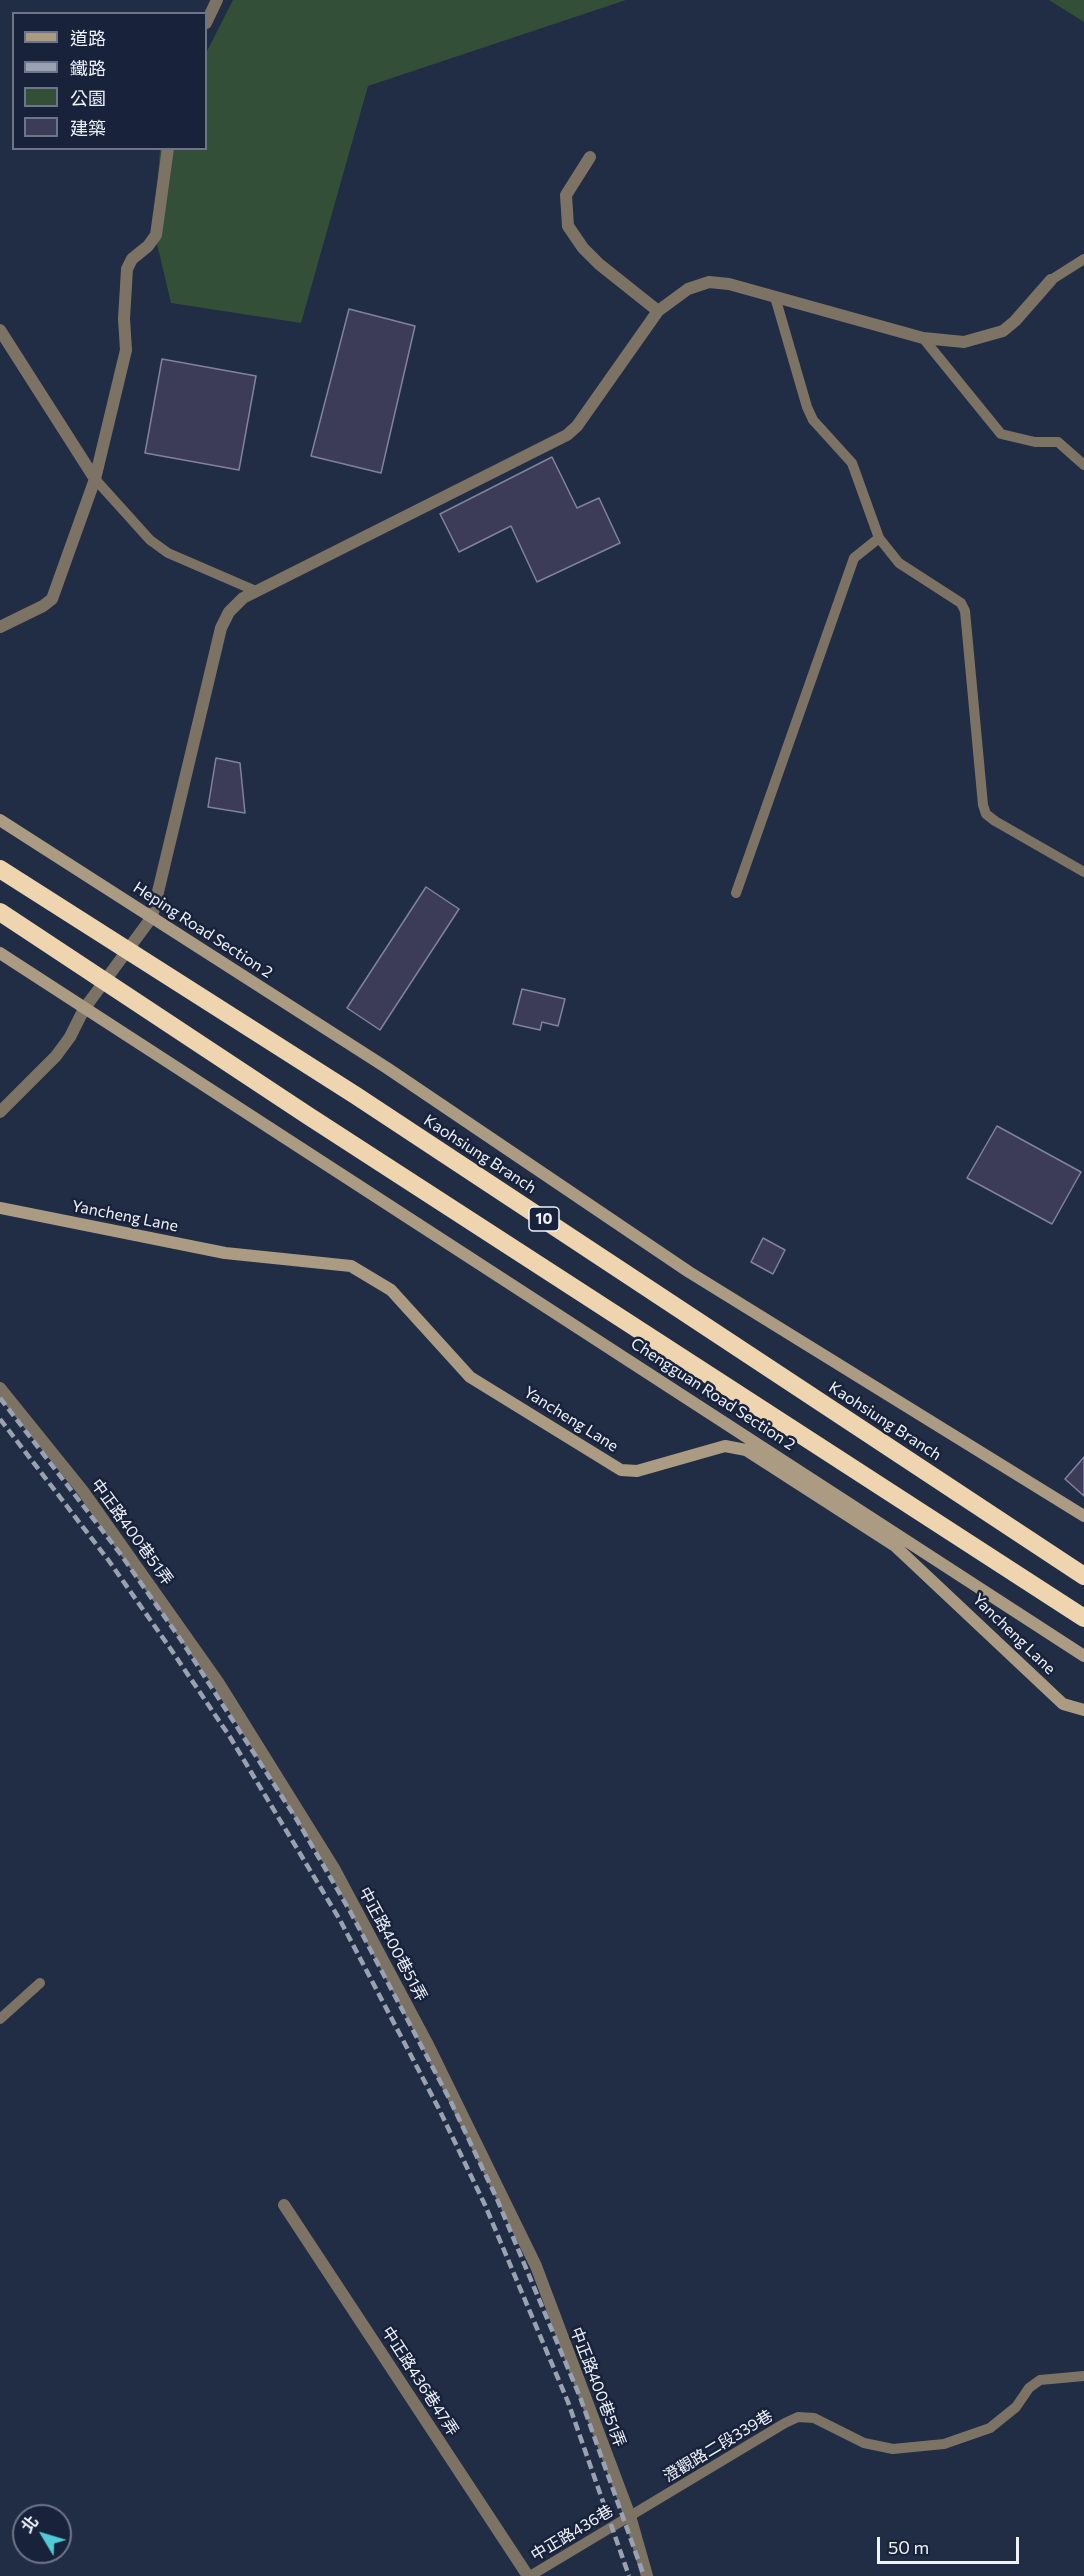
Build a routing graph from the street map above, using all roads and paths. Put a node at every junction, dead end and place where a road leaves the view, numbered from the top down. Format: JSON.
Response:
{"nodes":[{"id":1,"x":217,"y":0,"type":"edge"},
{"id":2,"x":207,"y":21,"type":"edge"},
{"id":3,"x":168,"y":150,"type":"edge"},
{"id":4,"x":590,"y":157,"type":"dead end"},
{"id":5,"x":1084,"y":259,"type":"edge"},
{"id":6,"x":1051,"y":280,"type":"joint"},
{"id":7,"x":775,"y":297,"type":"junction"},
{"id":8,"x":658,"y":311,"type":"junction"},
{"id":9,"x":0,"y":330,"type":"edge"},
{"id":10,"x":923,"y":338,"type":"junction"},
{"id":11,"x":1084,"y":465,"type":"edge"},
{"id":12,"x":95,"y":479,"type":"junction"},
{"id":13,"x":879,"y":538,"type":"junction"},
{"id":14,"x":256,"y":591,"type":"junction"},
{"id":15,"x":0,"y":627,"type":"edge"},
{"id":16,"x":0,"y":820,"type":"edge"},
{"id":17,"x":0,"y":869,"type":"edge"},
{"id":18,"x":1084,"y":872,"type":"edge"},
{"id":19,"x":736,"y":893,"type":"dead end"},
{"id":20,"x":0,"y":912,"type":"edge"},
{"id":21,"x":152,"y":917,"type":"junction"},
{"id":22,"x":0,"y":953,"type":"edge"},
{"id":23,"x":84,"y":1008,"type":"junction"},
{"id":24,"x":0,"y":1112,"type":"edge"},
{"id":25,"x":0,"y":1208,"type":"edge"},
{"id":26,"x":0,"y":1388,"type":"edge"},
{"id":27,"x":1084,"y":1516,"type":"edge"},
{"id":28,"x":1084,"y":1576,"type":"edge"},
{"id":29,"x":1084,"y":1618,"type":"edge"},
{"id":30,"x":1084,"y":1656,"type":"edge"},
{"id":31,"x":1084,"y":1710,"type":"edge"},
{"id":32,"x":40,"y":1983,"type":"dead end"},
{"id":33,"x":0,"y":2019,"type":"edge"},
{"id":34,"x":284,"y":2205,"type":"dead end"},
{"id":35,"x":1084,"y":2376,"type":"edge"},
{"id":36,"x":630,"y":2516,"type":"junction"},
{"id":37,"x":529,"y":2576,"type":"edge"},
{"id":38,"x":647,"y":2576,"type":"edge"}],
"edges":[{"from":1,"to":2,"type":"street"},
{"from":3,"to":12,"type":"street"},
{"from":4,"to":8,"type":"street"},
{"from":5,"to":6,"type":"lane"},
{"from":6,"to":10,"type":"street"},
{"from":7,"to":8,"type":"street"},
{"from":7,"to":10,"type":"street"},
{"from":7,"to":13,"type":"lane"},
{"from":8,"to":14,"type":"street"},
{"from":9,"to":12,"type":"street"},
{"from":10,"to":11,"type":"lane"},
{"from":12,"to":14,"type":"lane"},
{"from":12,"to":15,"type":"street"},
{"from":13,"to":18,"type":"lane"},
{"from":13,"to":19,"type":"lane"},
{"from":14,"to":21,"type":"street"},
{"from":16,"to":21,"type":"street","name":"Heping Road Section 2"},
{"from":17,"to":28,"type":"highway","name":"Kaohsiung Branch","number":"10","bridge":true},
{"from":20,"to":29,"type":"highway","number":"10","bridge":true},
{"from":21,"to":23,"type":"street"},
{"from":21,"to":27,"type":"street","name":"Heping Road Section 2"},
{"from":22,"to":23,"type":"street"},
{"from":23,"to":24,"type":"street"},
{"from":23,"to":30,"type":"street","name":"Chengguan Road Section 2"},
{"from":25,"to":31,"type":"street","name":"Yancheng Lane"},
{"from":26,"to":36,"type":"street","name":"中正路400巷51弄"},
{"from":32,"to":33,"type":"lane"},
{"from":34,"to":37,"type":"street","name":"中正路436巷47弄"},
{"from":35,"to":36,"type":"lane","name":"澄觀路二段339巷"},
{"from":36,"to":37,"type":"lane","name":"中正路436巷"},
{"from":36,"to":38,"type":"street","name":"中正路400巷51弄"}]}
